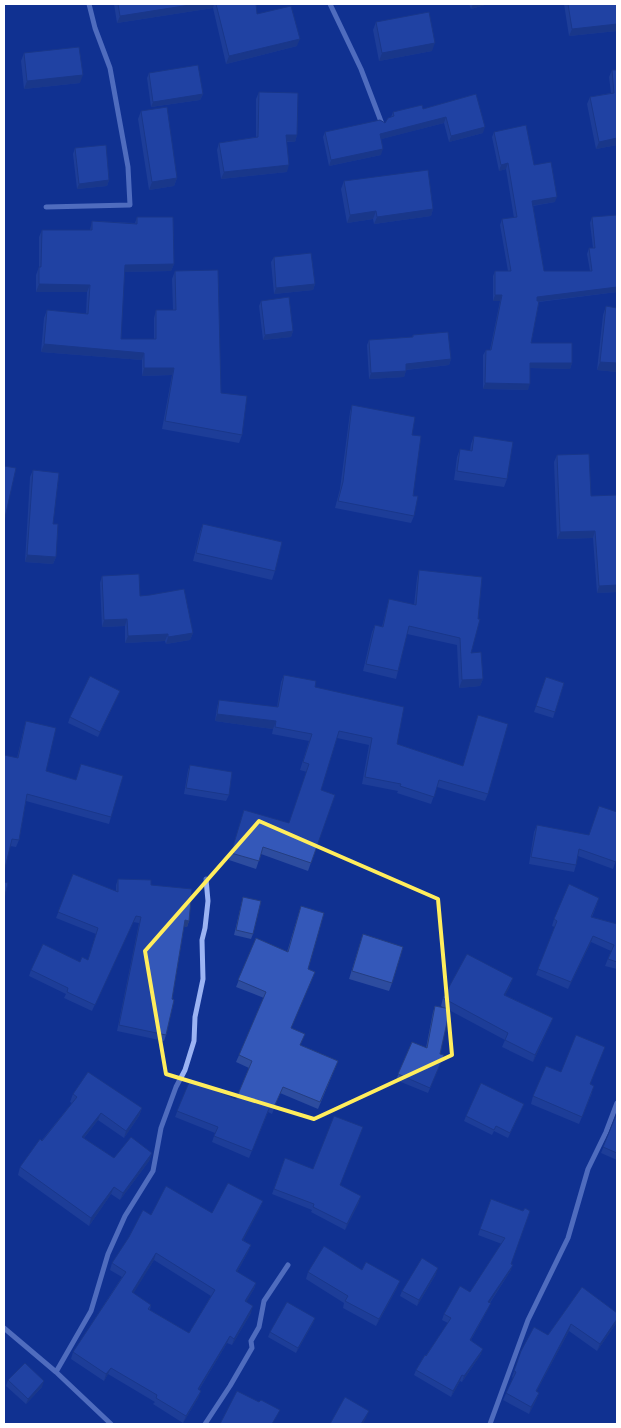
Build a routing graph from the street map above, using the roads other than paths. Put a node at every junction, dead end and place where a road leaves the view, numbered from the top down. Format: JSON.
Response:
{"nodes":[{"id":1,"x":89,"y":4,"type":"edge"},
{"id":2,"x":330,"y":4,"type":"edge"},
{"id":3,"x":382,"y":124,"type":"edge"},
{"id":4,"x":46,"y":207,"type":"dead end"},
{"id":5,"x":206,"y":880,"type":"dead end"},
{"id":6,"x":617,"y":1103,"type":"edge"},
{"id":7,"x":288,"y":1265,"type":"dead end"},
{"id":8,"x":4,"y":1328,"type":"edge"},
{"id":9,"x":56,"y":1372,"type":"junction"},
{"id":10,"x":111,"y":1424,"type":"edge"},
{"id":11,"x":205,"y":1424,"type":"edge"},
{"id":12,"x":490,"y":1424,"type":"edge"}],
"edges":[{"from":1,"to":4,"type":"street"},
{"from":2,"to":3,"type":"street"},
{"from":5,"to":9,"type":"street"},
{"from":6,"to":12,"type":"street"},
{"from":7,"to":11,"type":"street"},
{"from":8,"to":9,"type":"street"},
{"from":9,"to":10,"type":"street"}]}
